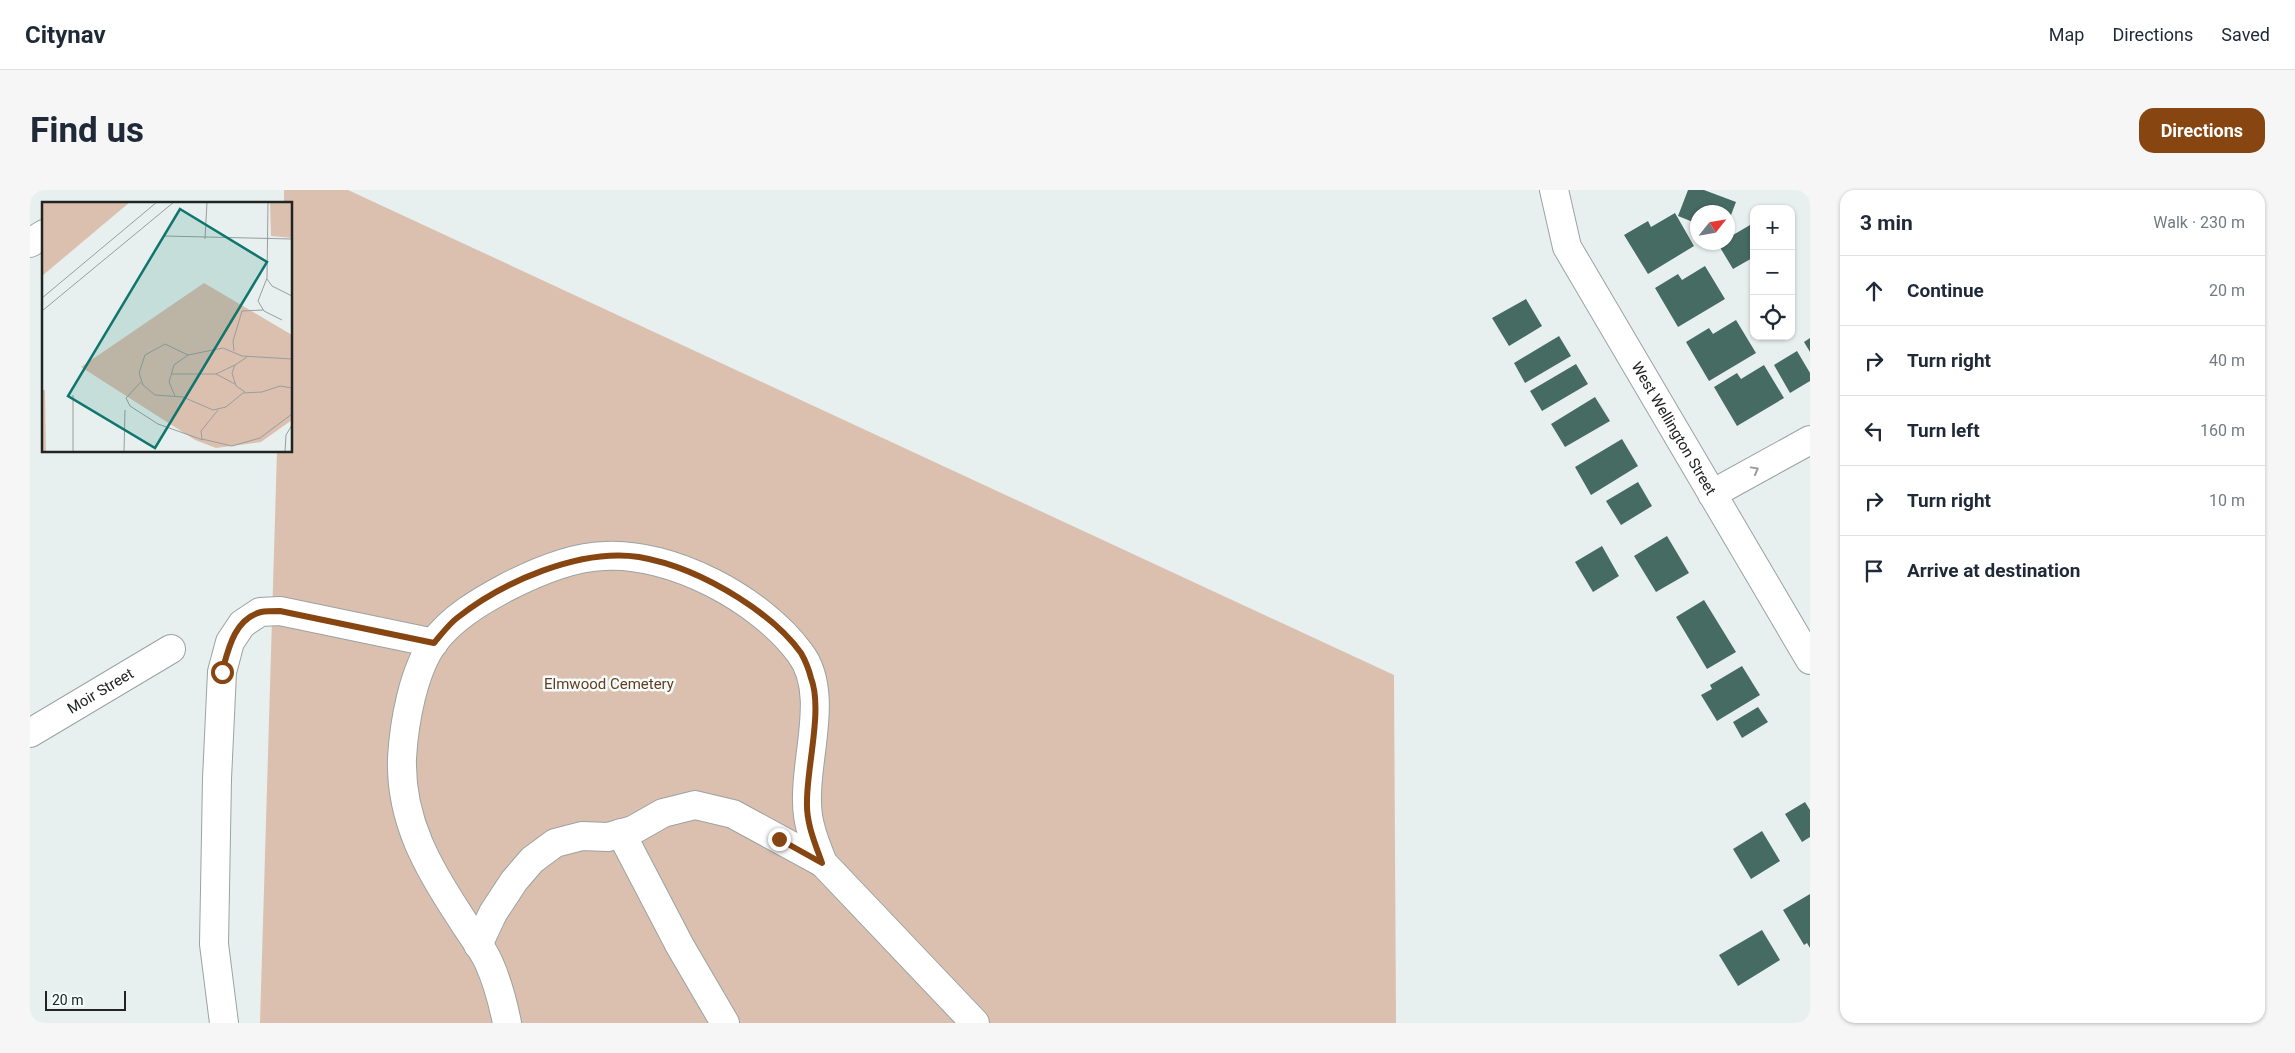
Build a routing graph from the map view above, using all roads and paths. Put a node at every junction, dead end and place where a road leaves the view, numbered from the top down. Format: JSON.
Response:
{"nodes":[{"id":1,"x":1554,"y":190,"type":"edge"},
{"id":2,"x":42,"y":235,"type":"edge"},
{"id":3,"x":30,"y":242,"type":"edge"},
{"id":4,"x":1810,"y":440,"type":"edge"},
{"id":5,"x":1712,"y":494,"type":"junction"},
{"id":6,"x":434,"y":643,"type":"junction"},
{"id":7,"x":171,"y":650,"type":"dead end"},
{"id":8,"x":1810,"y":660,"type":"edge"},
{"id":9,"x":30,"y":733,"type":"edge"},
{"id":10,"x":621,"y":833,"type":"junction"},
{"id":11,"x":822,"y":863,"type":"junction"},
{"id":12,"x":478,"y":945,"type":"junction"},
{"id":13,"x":224,"y":1023,"type":"edge"},
{"id":14,"x":507,"y":1023,"type":"edge"},
{"id":15,"x":725,"y":1023,"type":"edge"},
{"id":16,"x":975,"y":1023,"type":"edge"}],
"edges":[{"from":1,"to":5,"type":"street","name":"West Wellington Street"},
{"from":2,"to":3,"type":"street"},
{"from":5,"to":4,"type":"street","one_way":true},
{"from":5,"to":8,"type":"street","name":"West Wellington Street"},
{"from":6,"to":11,"type":"street"},
{"from":6,"to":12,"type":"street"},
{"from":6,"to":13,"type":"street"},
{"from":7,"to":9,"type":"street","name":"Moir Street"},
{"from":10,"to":11,"type":"street"},
{"from":10,"to":12,"type":"street"},
{"from":10,"to":15,"type":"street"},
{"from":11,"to":16,"type":"street"},
{"from":12,"to":14,"type":"street"}]}
